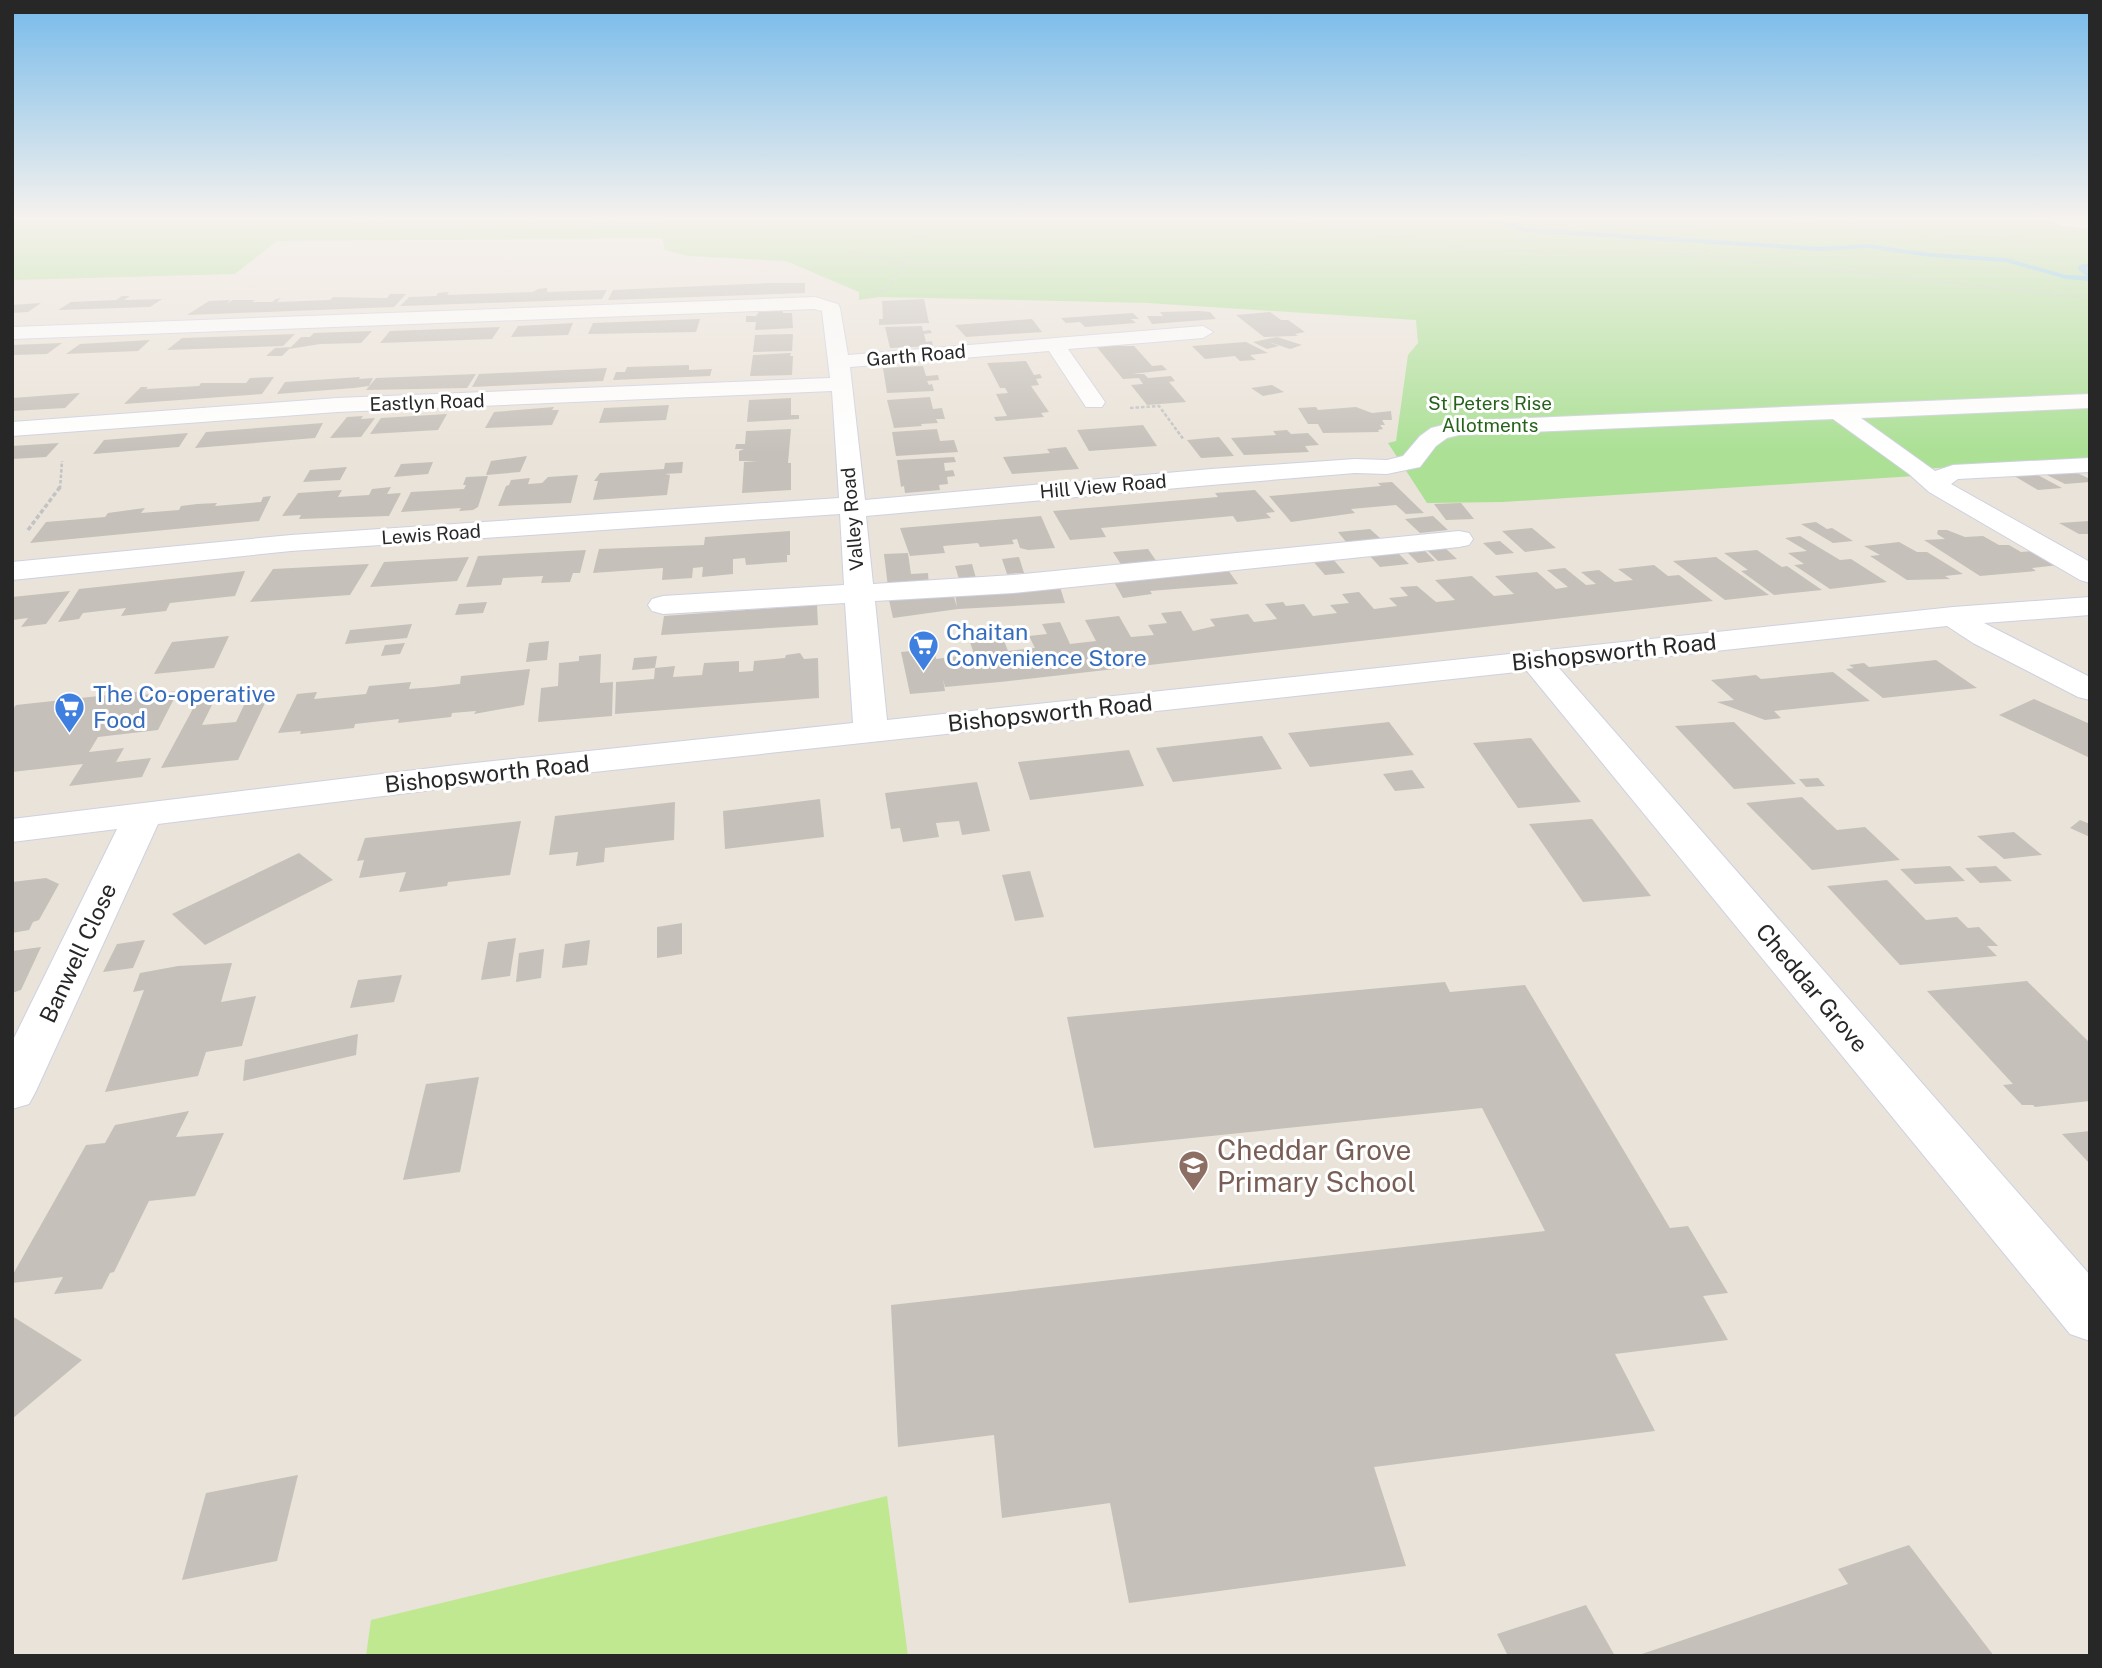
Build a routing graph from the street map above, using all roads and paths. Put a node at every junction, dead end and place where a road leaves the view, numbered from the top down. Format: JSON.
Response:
{"nodes":[{"id":1,"x":858,"y":298,"type":"edge"},
{"id":2,"x":828,"y":306,"type":"junction"},
{"id":3,"x":1203,"y":332,"type":"dead end"},
{"id":4,"x":12,"y":333,"type":"edge"},
{"id":5,"x":1054,"y":344,"type":"junction"},
{"id":6,"x":840,"y":373,"type":"junction"},
{"id":7,"x":2090,"y":401,"type":"edge"},
{"id":8,"x":1094,"y":402,"type":"joint"},
{"id":9,"x":1837,"y":411,"type":"junction"},
{"id":10,"x":94,"y":423,"type":"junction"},
{"id":11,"x":12,"y":429,"type":"edge"},
{"id":12,"x":2090,"y":465,"type":"edge"},
{"id":13,"x":1211,"y":477,"type":"junction"},
{"id":14,"x":1938,"y":487,"type":"junction"},
{"id":15,"x":850,"y":507,"type":"junction"},
{"id":16,"x":1459,"y":539,"type":"dead end"},
{"id":17,"x":20,"y":540,"type":"dead end"},
{"id":18,"x":12,"y":571,"type":"edge"},
{"id":19,"x":2090,"y":574,"type":"edge"},
{"id":20,"x":859,"y":593,"type":"junction"},
{"id":21,"x":663,"y":605,"type":"dead end"},
{"id":22,"x":2090,"y":606,"type":"edge"},
{"id":23,"x":1953,"y":616,"type":"junction"},
{"id":24,"x":1535,"y":660,"type":"junction"},
{"id":25,"x":2090,"y":690,"type":"edge"},
{"id":26,"x":871,"y":733,"type":"junction"},
{"id":27,"x":143,"y":814,"type":"junction"},
{"id":28,"x":12,"y":831,"type":"edge"},
{"id":29,"x":12,"y":1091,"type":"edge"},
{"id":30,"x":2090,"y":1316,"type":"edge"}],
"edges":[{"from":1,"to":2,"type":"path"},
{"from":2,"to":4,"type":"street"},
{"from":2,"to":6,"type":"street","name":"Valley Road"},
{"from":3,"to":5,"type":"street","name":"Garth Road"},
{"from":5,"to":6,"type":"street","name":"Garth Road"},
{"from":5,"to":8,"type":"street"},
{"from":6,"to":10,"type":"street","name":"Eastlyn Road"},
{"from":6,"to":15,"type":"street","name":"Valley Road"},
{"from":7,"to":9,"type":"street","name":"Hill View Road"},
{"from":8,"to":13,"type":"path"},
{"from":9,"to":13,"type":"street","name":"Hill View Road"},
{"from":9,"to":14,"type":"street"},
{"from":10,"to":11,"type":"street","name":"Eastlyn Road"},
{"from":10,"to":17,"type":"path"},
{"from":12,"to":14,"type":"street"},
{"from":13,"to":15,"type":"street","name":"Hill View Road"},
{"from":14,"to":19,"type":"street"},
{"from":15,"to":18,"type":"street","name":"Lewis Road"},
{"from":15,"to":20,"type":"street","name":"Valley Road"},
{"from":16,"to":20,"type":"street"},
{"from":20,"to":21,"type":"street"},
{"from":20,"to":26,"type":"street","name":"Valley Road"},
{"from":22,"to":23,"type":"street","name":"Bishopsworth Road"},
{"from":23,"to":24,"type":"street","name":"Bishopsworth Road"},
{"from":23,"to":25,"type":"street"},
{"from":24,"to":26,"type":"street","name":"Bishopsworth Road"},
{"from":24,"to":30,"type":"street","name":"Cheddar Grove"},
{"from":26,"to":27,"type":"street","name":"Bishopsworth Road"},
{"from":27,"to":28,"type":"street","name":"Bishopsworth Road"},
{"from":27,"to":29,"type":"street","name":"Banwell Close"}]}
